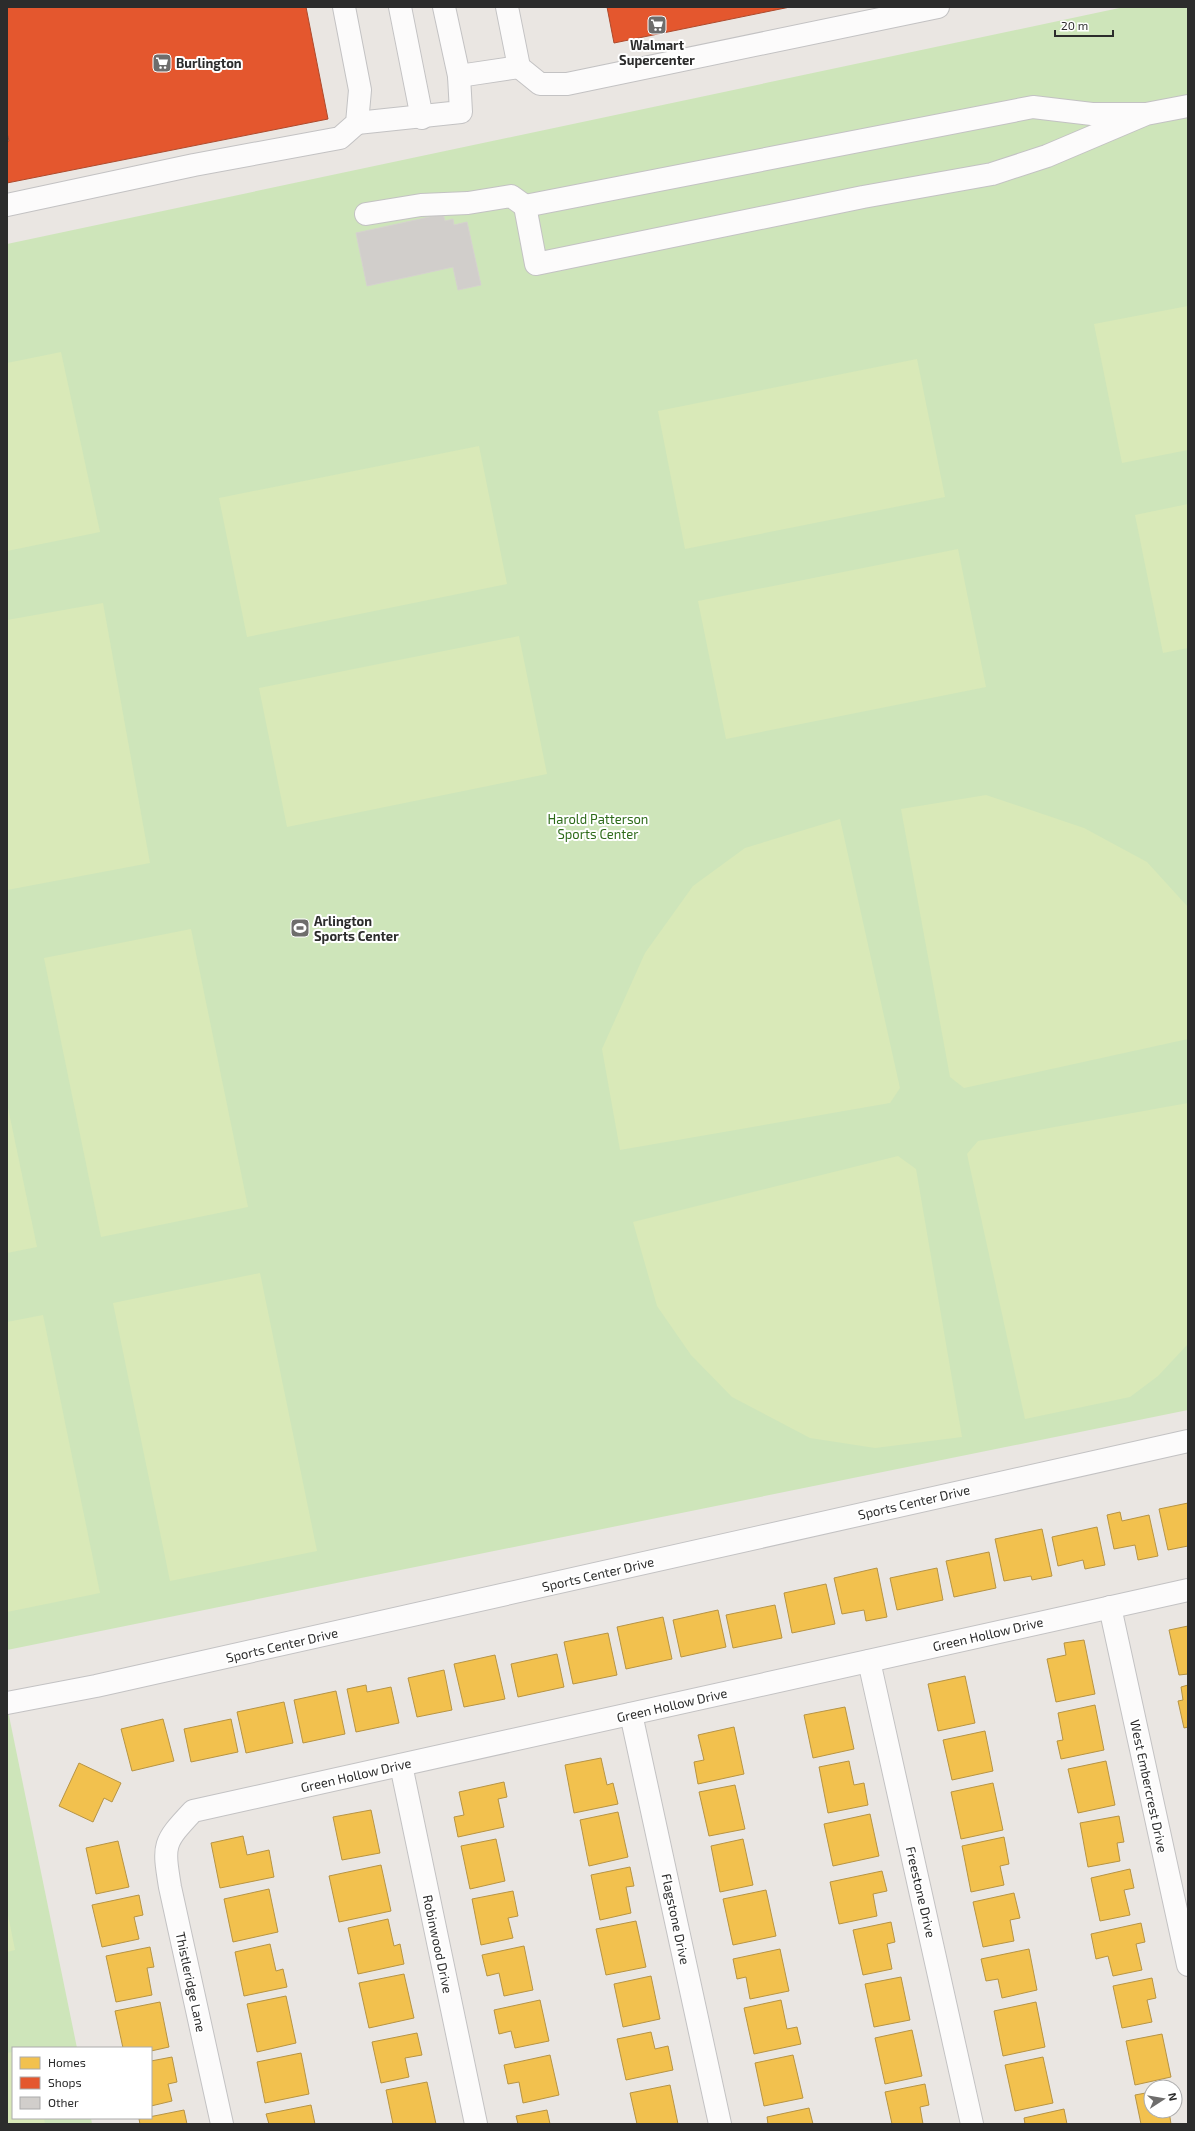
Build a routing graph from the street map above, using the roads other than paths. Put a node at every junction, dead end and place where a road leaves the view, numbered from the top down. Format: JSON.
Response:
{"nodes":[{"id":1,"x":344,"y":7,"type":"edge"},
{"id":2,"x":400,"y":7,"type":"edge"},
{"id":3,"x":444,"y":7,"type":"edge"},
{"id":4,"x":507,"y":7,"type":"edge"},
{"id":5,"x":938,"y":7,"type":"edge"},
{"id":6,"x":519,"y":66,"type":"junction"},
{"id":7,"x":459,"y":76,"type":"junction"},
{"id":8,"x":1188,"y":106,"type":"edge"},
{"id":9,"x":1146,"y":114,"type":"junction"},
{"id":10,"x":422,"y":118,"type":"junction"},
{"id":11,"x":357,"y":123,"type":"junction"},
{"id":12,"x":7,"y":205,"type":"edge"},
{"id":13,"x":525,"y":206,"type":"junction"},
{"id":14,"x":366,"y":214,"type":"dead end"},
{"id":15,"x":1188,"y":1441,"type":"edge"},
{"id":16,"x":1188,"y":1590,"type":"edge"},
{"id":17,"x":1110,"y":1608,"type":"junction"},
{"id":18,"x":869,"y":1661,"type":"junction"},
{"id":19,"x":7,"y":1703,"type":"edge"},
{"id":20,"x":631,"y":1714,"type":"junction"},
{"id":21,"x":400,"y":1765,"type":"junction"},
{"id":22,"x":169,"y":1840,"type":"joint"},
{"id":23,"x":1188,"y":1965,"type":"edge"},
{"id":24,"x":222,"y":2124,"type":"edge"},
{"id":25,"x":476,"y":2124,"type":"edge"},
{"id":26,"x":720,"y":2124,"type":"edge"},
{"id":27,"x":972,"y":2124,"type":"edge"}],
"edges":[{"from":1,"to":11,"type":"street"},
{"from":2,"to":10,"type":"street"},
{"from":3,"to":7,"type":"street"},
{"from":4,"to":6,"type":"street"},
{"from":5,"to":6,"type":"street"},
{"from":6,"to":7,"type":"street"},
{"from":7,"to":10,"type":"street"},
{"from":8,"to":9,"type":"street"},
{"from":9,"to":13,"type":"street"},
{"from":9,"to":13,"type":"street"},
{"from":10,"to":11,"type":"street"},
{"from":11,"to":12,"type":"street"},
{"from":13,"to":14,"type":"street"},
{"from":15,"to":19,"type":"street","name":"Sports Center Drive"},
{"from":16,"to":17,"type":"street","name":"Green Hollow Drive"},
{"from":17,"to":18,"type":"street","name":"Green Hollow Drive"},
{"from":17,"to":23,"type":"street","name":"West Embercrest Drive"},
{"from":18,"to":20,"type":"street","name":"Green Hollow Drive"},
{"from":18,"to":27,"type":"street","name":"Freestone Drive"},
{"from":20,"to":21,"type":"street","name":"Green Hollow Drive"},
{"from":20,"to":26,"type":"street","name":"Flagstone Drive"},
{"from":21,"to":22,"type":"street","name":"Green Hollow Drive"},
{"from":21,"to":25,"type":"street","name":"Robinwood Drive"},
{"from":22,"to":24,"type":"street","name":"Thistleridge Lane"}]}
